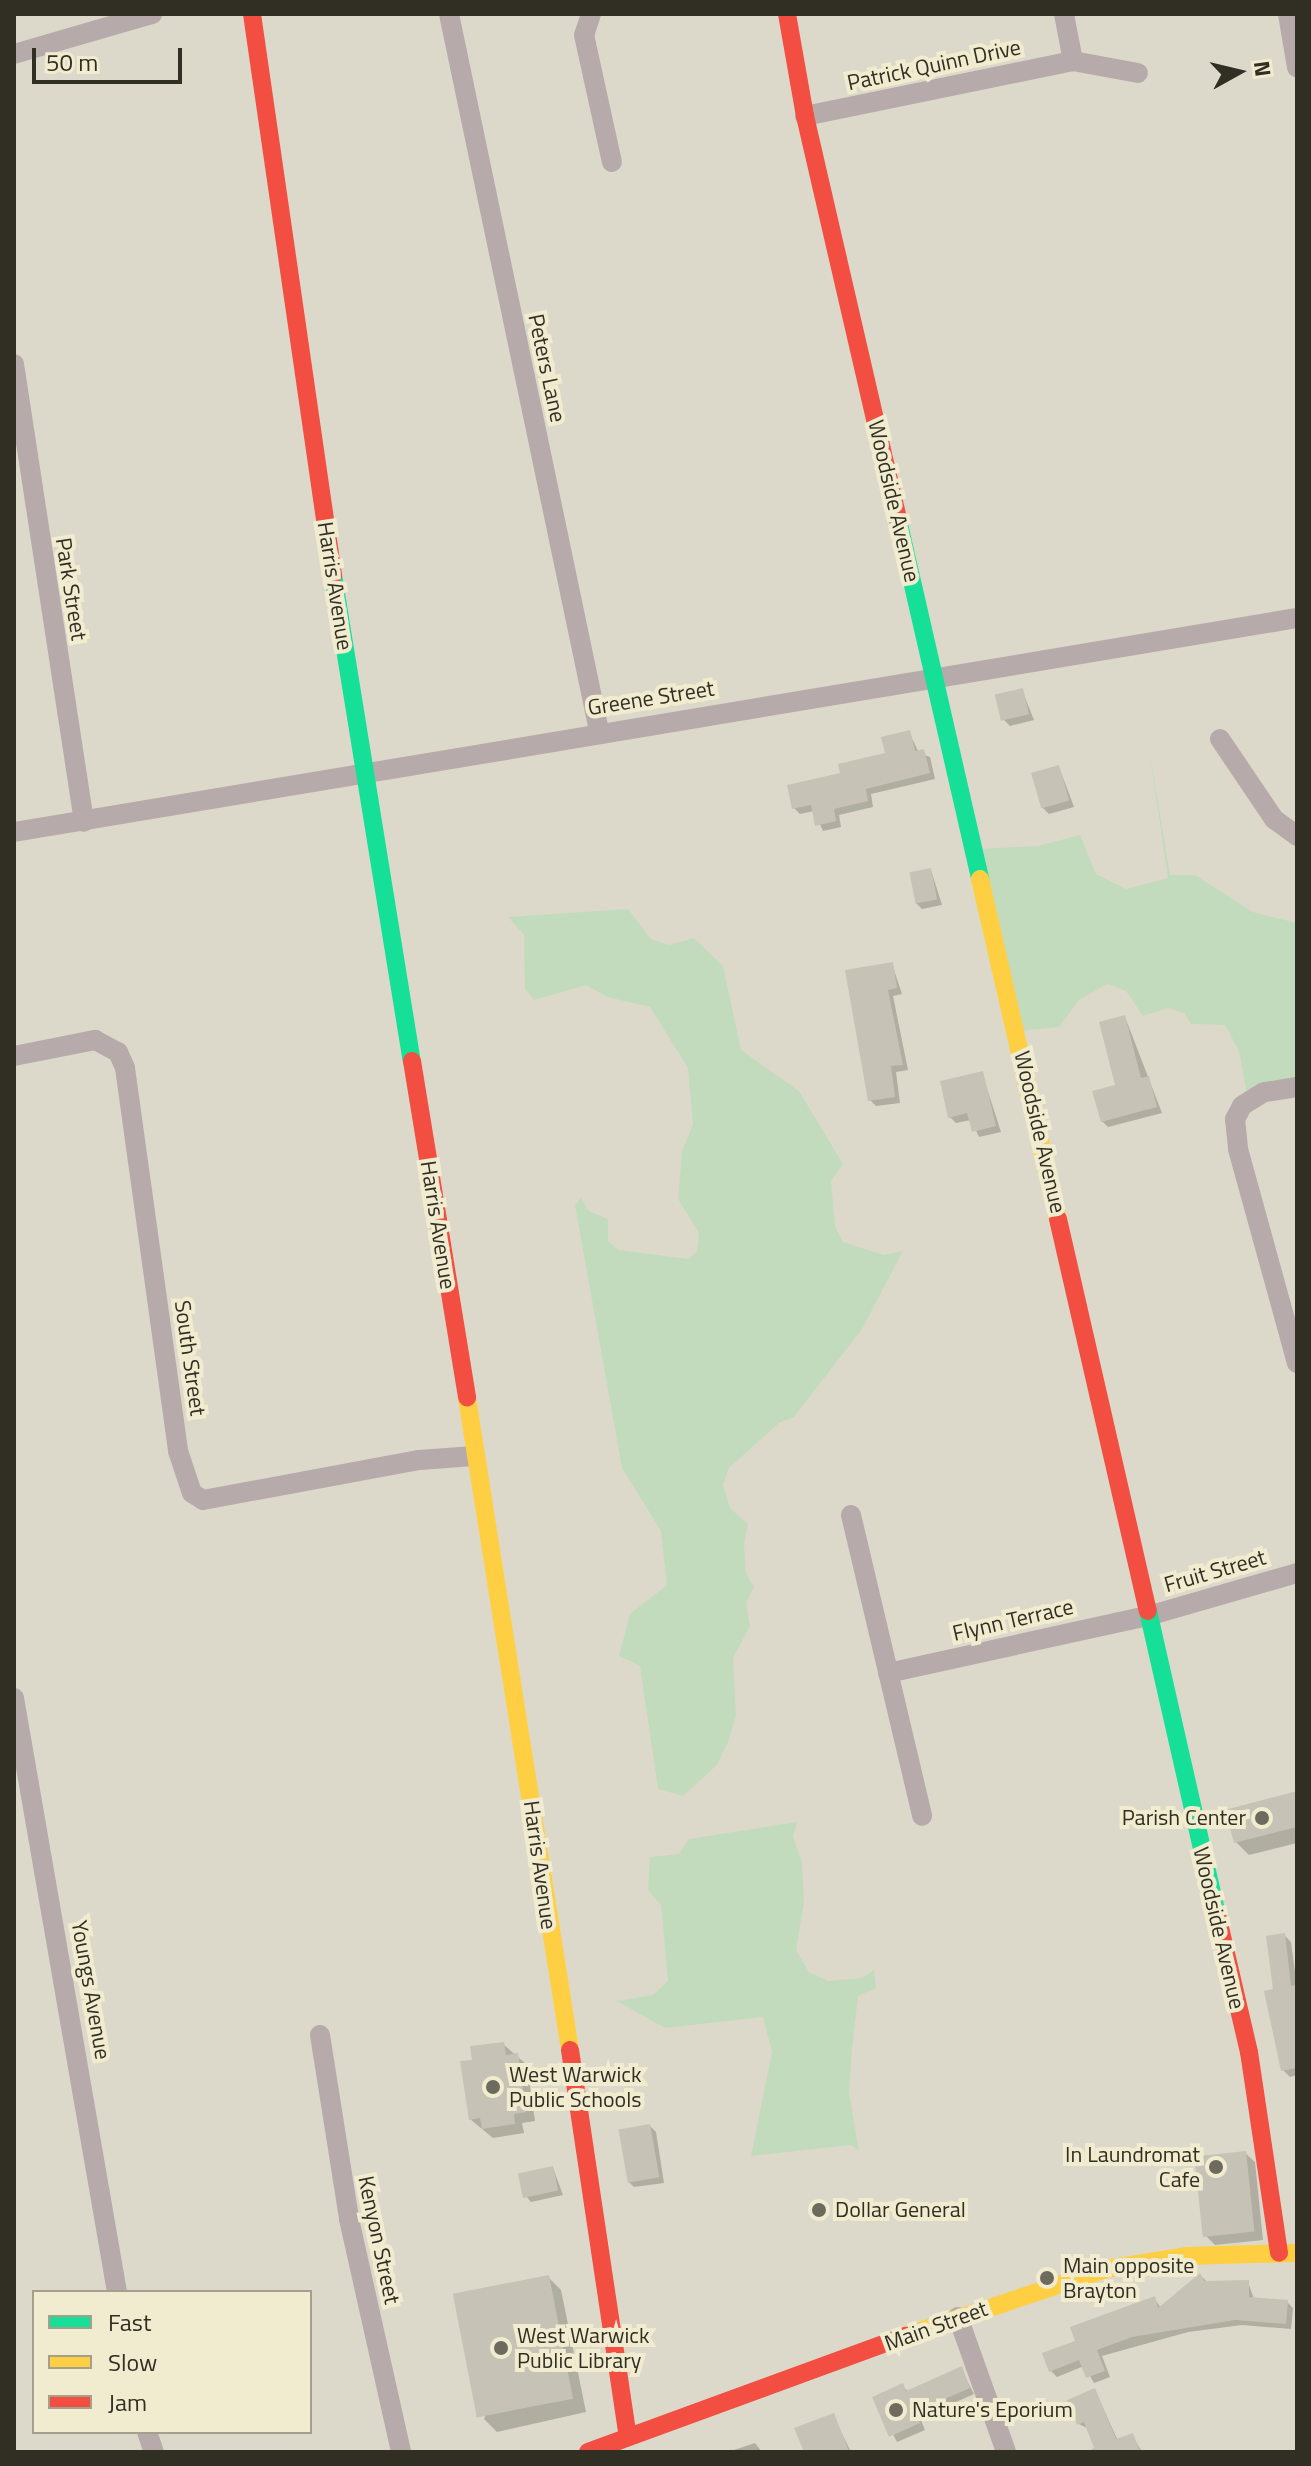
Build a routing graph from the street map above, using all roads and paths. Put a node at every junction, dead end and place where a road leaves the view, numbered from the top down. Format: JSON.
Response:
{"nodes":[{"id":1,"x":152,"y":14,"type":"edge"},
{"id":2,"x":252,"y":14,"type":"edge"},
{"id":3,"x":449,"y":14,"type":"edge"},
{"id":4,"x":591,"y":14,"type":"edge"},
{"id":5,"x":787,"y":14,"type":"edge"},
{"id":6,"x":1064,"y":14,"type":"edge"},
{"id":7,"x":1288,"y":14,"type":"edge"},
{"id":8,"x":14,"y":54,"type":"edge"},
{"id":9,"x":1073,"y":61,"type":"junction"},
{"id":10,"x":1297,"y":62,"type":"edge"},
{"id":11,"x":1138,"y":73,"type":"dead end"},
{"id":12,"x":805,"y":116,"type":"junction"},
{"id":13,"x":612,"y":162,"type":"dead end"},
{"id":14,"x":14,"y":364,"type":"edge"},
{"id":15,"x":1297,"y":618,"type":"edge"},
{"id":16,"x":935,"y":678,"type":"junction"},
{"id":17,"x":599,"y":731,"type":"junction"},
{"id":18,"x":1220,"y":739,"type":"dead end"},
{"id":19,"x":366,"y":772,"type":"junction"},
{"id":20,"x":84,"y":822,"type":"junction"},
{"id":21,"x":14,"y":832,"type":"edge"},
{"id":22,"x":1297,"y":836,"type":"edge"},
{"id":23,"x":14,"y":1056,"type":"edge"},
{"id":24,"x":1297,"y":1087,"type":"edge"},
{"id":25,"x":1297,"y":1363,"type":"edge"},
{"id":26,"x":474,"y":1456,"type":"junction"},
{"id":27,"x":851,"y":1515,"type":"dead end"},
{"id":28,"x":1297,"y":1573,"type":"edge"},
{"id":29,"x":1148,"y":1616,"type":"junction"},
{"id":30,"x":888,"y":1673,"type":"junction"},
{"id":31,"x":14,"y":1698,"type":"edge"},
{"id":32,"x":922,"y":1816,"type":"dead end"},
{"id":33,"x":320,"y":2035,"type":"dead end"},
{"id":34,"x":1288,"y":2253,"type":"edge"},
{"id":35,"x":117,"y":2290,"type":"edge"},
{"id":36,"x":958,"y":2317,"type":"junction"},
{"id":37,"x":618,"y":2444,"type":"edge"},
{"id":38,"x":401,"y":2452,"type":"edge"},
{"id":39,"x":588,"y":2452,"type":"edge"},
{"id":40,"x":1006,"y":2452,"type":"edge"}],
"edges":[{"from":1,"to":8,"type":"street"},
{"from":2,"to":19,"type":"street","name":"Harris Avenue"},
{"from":3,"to":17,"type":"street","name":"Peters Lane"},
{"from":4,"to":13,"type":"street"},
{"from":5,"to":12,"type":"street","name":"Woodside Avenue"},
{"from":6,"to":9,"type":"street"},
{"from":7,"to":10,"type":"street"},
{"from":9,"to":11,"type":"street","name":"Patrick Quinn Drive"},
{"from":9,"to":12,"type":"street","name":"Patrick Quinn Drive"},
{"from":12,"to":16,"type":"street","name":"Woodside Avenue"},
{"from":14,"to":20,"type":"street","name":"Park Street"},
{"from":15,"to":16,"type":"street","name":"Greene Street"},
{"from":16,"to":17,"type":"street","name":"Greene Street"},
{"from":16,"to":29,"type":"street","name":"Woodside Avenue"},
{"from":17,"to":19,"type":"street","name":"Greene Street"},
{"from":18,"to":22,"type":"street"},
{"from":19,"to":20,"type":"street","name":"Greene Street"},
{"from":19,"to":26,"type":"street","name":"Harris Avenue"},
{"from":20,"to":21,"type":"street","name":"Greene Street"},
{"from":23,"to":26,"type":"street","name":"South Street"},
{"from":24,"to":25,"type":"street"},
{"from":26,"to":37,"type":"street","name":"Harris Avenue"},
{"from":27,"to":30,"type":"street"},
{"from":28,"to":29,"type":"street","name":"Fruit Street"},
{"from":29,"to":30,"type":"street","name":"Flynn Terrace"},
{"from":29,"to":34,"type":"street","name":"Woodside Avenue"},
{"from":30,"to":32,"type":"street"},
{"from":31,"to":35,"type":"street","name":"Youngs Avenue"},
{"from":33,"to":38,"type":"street","name":"Kenyon Street"},
{"from":34,"to":36,"type":"street","name":"Main Street"},
{"from":36,"to":37,"type":"street","name":"Main Street"},
{"from":36,"to":40,"type":"street"},
{"from":37,"to":39,"type":"street","name":"Main Street"}]}
